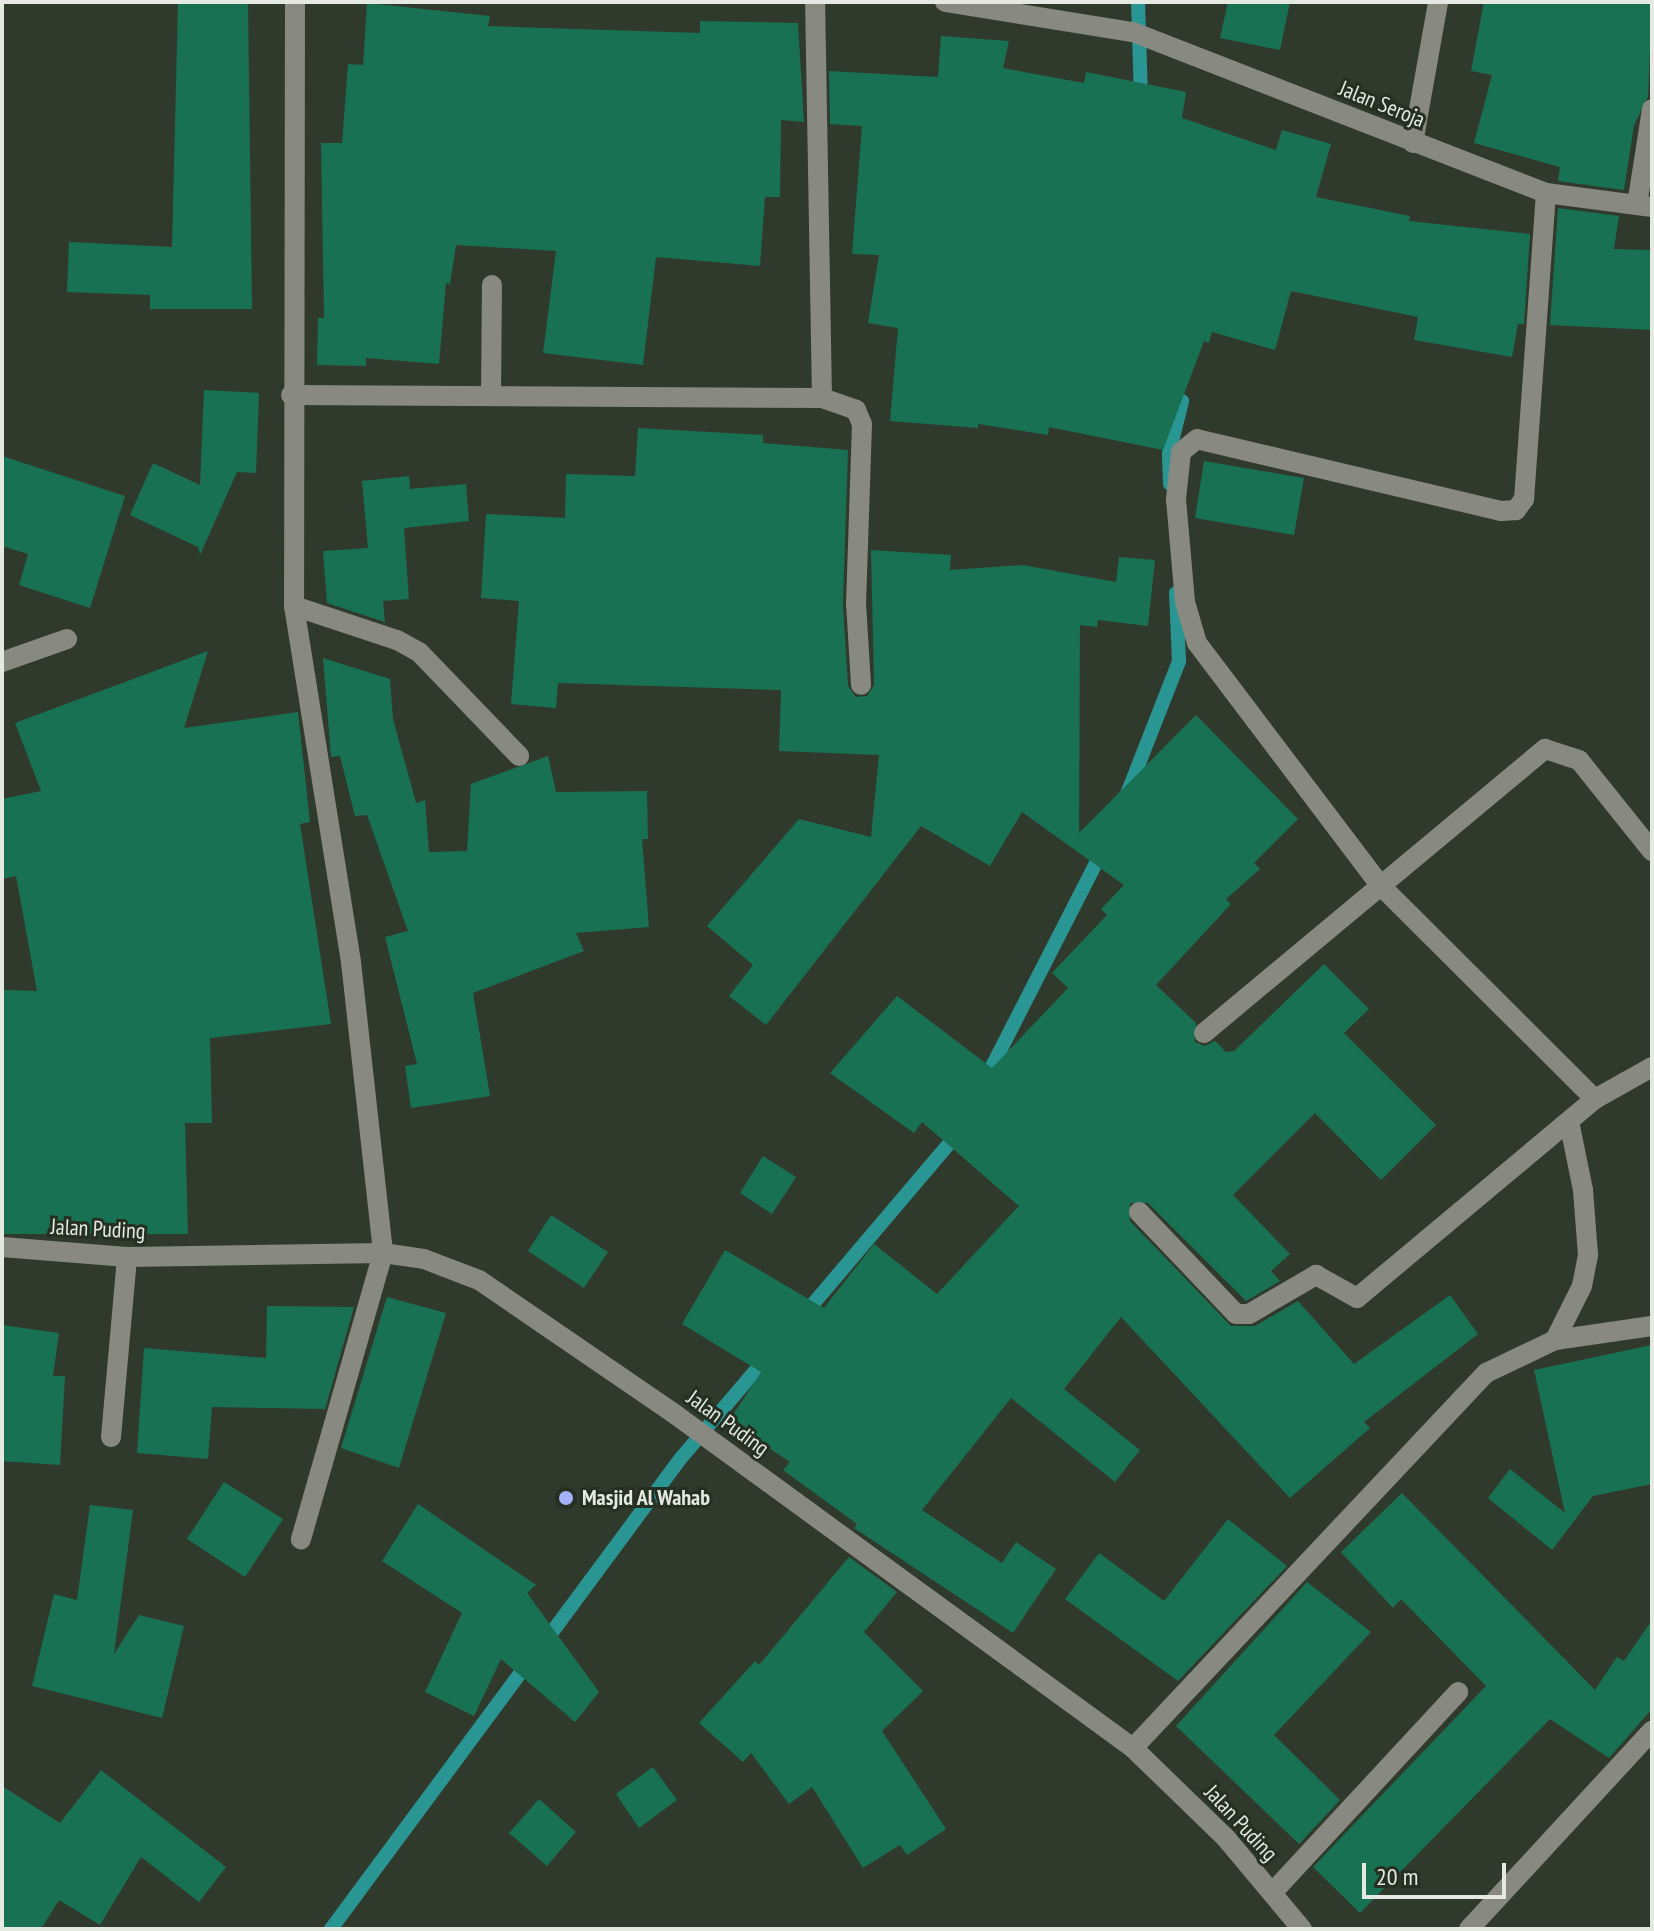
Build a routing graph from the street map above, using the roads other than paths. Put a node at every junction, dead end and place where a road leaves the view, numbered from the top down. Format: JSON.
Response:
{"nodes":[{"id":1,"x":295,"y":2,"type":"edge"},
{"id":2,"x":815,"y":2,"type":"edge"},
{"id":3,"x":945,"y":2,"type":"edge"},
{"id":4,"x":1438,"y":2,"type":"edge"},
{"id":5,"x":1101,"y":12,"type":"edge"},
{"id":6,"x":1652,"y":109,"type":"edge"},
{"id":7,"x":1413,"y":143,"type":"junction"},
{"id":8,"x":1546,"y":193,"type":"junction"},
{"id":9,"x":1645,"y":206,"type":"edge"},
{"id":10,"x":492,"y":285,"type":"dead end"},
{"id":11,"x":291,"y":395,"type":"junction"},
{"id":12,"x":491,"y":396,"type":"junction"},
{"id":13,"x":822,"y":398,"type":"junction"},
{"id":14,"x":294,"y":606,"type":"junction"},
{"id":15,"x":67,"y":639,"type":"dead end"},
{"id":16,"x":2,"y":662,"type":"edge"},
{"id":17,"x":861,"y":685,"type":"dead end"},
{"id":18,"x":519,"y":756,"type":"dead end"},
{"id":19,"x":1652,"y":851,"type":"edge"},
{"id":20,"x":1379,"y":884,"type":"junction"},
{"id":21,"x":1204,"y":1033,"type":"dead end"},
{"id":22,"x":1651,"y":1065,"type":"edge"},
{"id":23,"x":1595,"y":1099,"type":"junction"},
{"id":24,"x":1569,"y":1121,"type":"junction"},
{"id":25,"x":1139,"y":1212,"type":"dead end"},
{"id":26,"x":2,"y":1247,"type":"edge"},
{"id":27,"x":383,"y":1253,"type":"junction"},
{"id":28,"x":127,"y":1257,"type":"junction"},
{"id":29,"x":1652,"y":1326,"type":"edge"},
{"id":30,"x":1555,"y":1340,"type":"junction"},
{"id":31,"x":111,"y":1437,"type":"dead end"},
{"id":32,"x":301,"y":1539,"type":"dead end"},
{"id":33,"x":1458,"y":1692,"type":"dead end"},
{"id":34,"x":1652,"y":1731,"type":"edge"},
{"id":35,"x":1133,"y":1748,"type":"junction"},
{"id":36,"x":1272,"y":1893,"type":"junction"},
{"id":37,"x":1302,"y":1929,"type":"edge"},
{"id":38,"x":1469,"y":1929,"type":"edge"}],
"edges":[{"from":1,"to":11,"type":"street"},
{"from":2,"to":13,"type":"street"},
{"from":3,"to":5,"type":"street","name":"Jalan Seroja"},
{"from":4,"to":7,"type":"street"},
{"from":5,"to":7,"type":"street","name":"Jalan Seroja"},
{"from":6,"to":9,"type":"street"},
{"from":7,"to":8,"type":"street","name":"Jalan Seroja"},
{"from":8,"to":9,"type":"street","name":"Jalan Seroja"},
{"from":8,"to":20,"type":"street"},
{"from":10,"to":12,"type":"street"},
{"from":11,"to":12,"type":"street"},
{"from":11,"to":14,"type":"street"},
{"from":12,"to":13,"type":"street"},
{"from":13,"to":17,"type":"street"},
{"from":14,"to":18,"type":"street"},
{"from":14,"to":27,"type":"street"},
{"from":15,"to":16,"type":"street"},
{"from":19,"to":20,"type":"street"},
{"from":20,"to":21,"type":"street"},
{"from":20,"to":23,"type":"street"},
{"from":22,"to":23,"type":"street"},
{"from":23,"to":24,"type":"street"},
{"from":24,"to":25,"type":"street"},
{"from":24,"to":30,"type":"street"},
{"from":26,"to":28,"type":"street","name":"Jalan Puding"},
{"from":27,"to":28,"type":"street","name":"Jalan Puding"},
{"from":27,"to":32,"type":"street"},
{"from":27,"to":35,"type":"street","name":"Jalan Puding"},
{"from":28,"to":31,"type":"street"},
{"from":29,"to":30,"type":"street"},
{"from":30,"to":35,"type":"street"},
{"from":33,"to":36,"type":"street"},
{"from":34,"to":38,"type":"street"},
{"from":35,"to":36,"type":"street","name":"Jalan Puding"},
{"from":36,"to":37,"type":"street","name":"Jalan Puding"}]}
